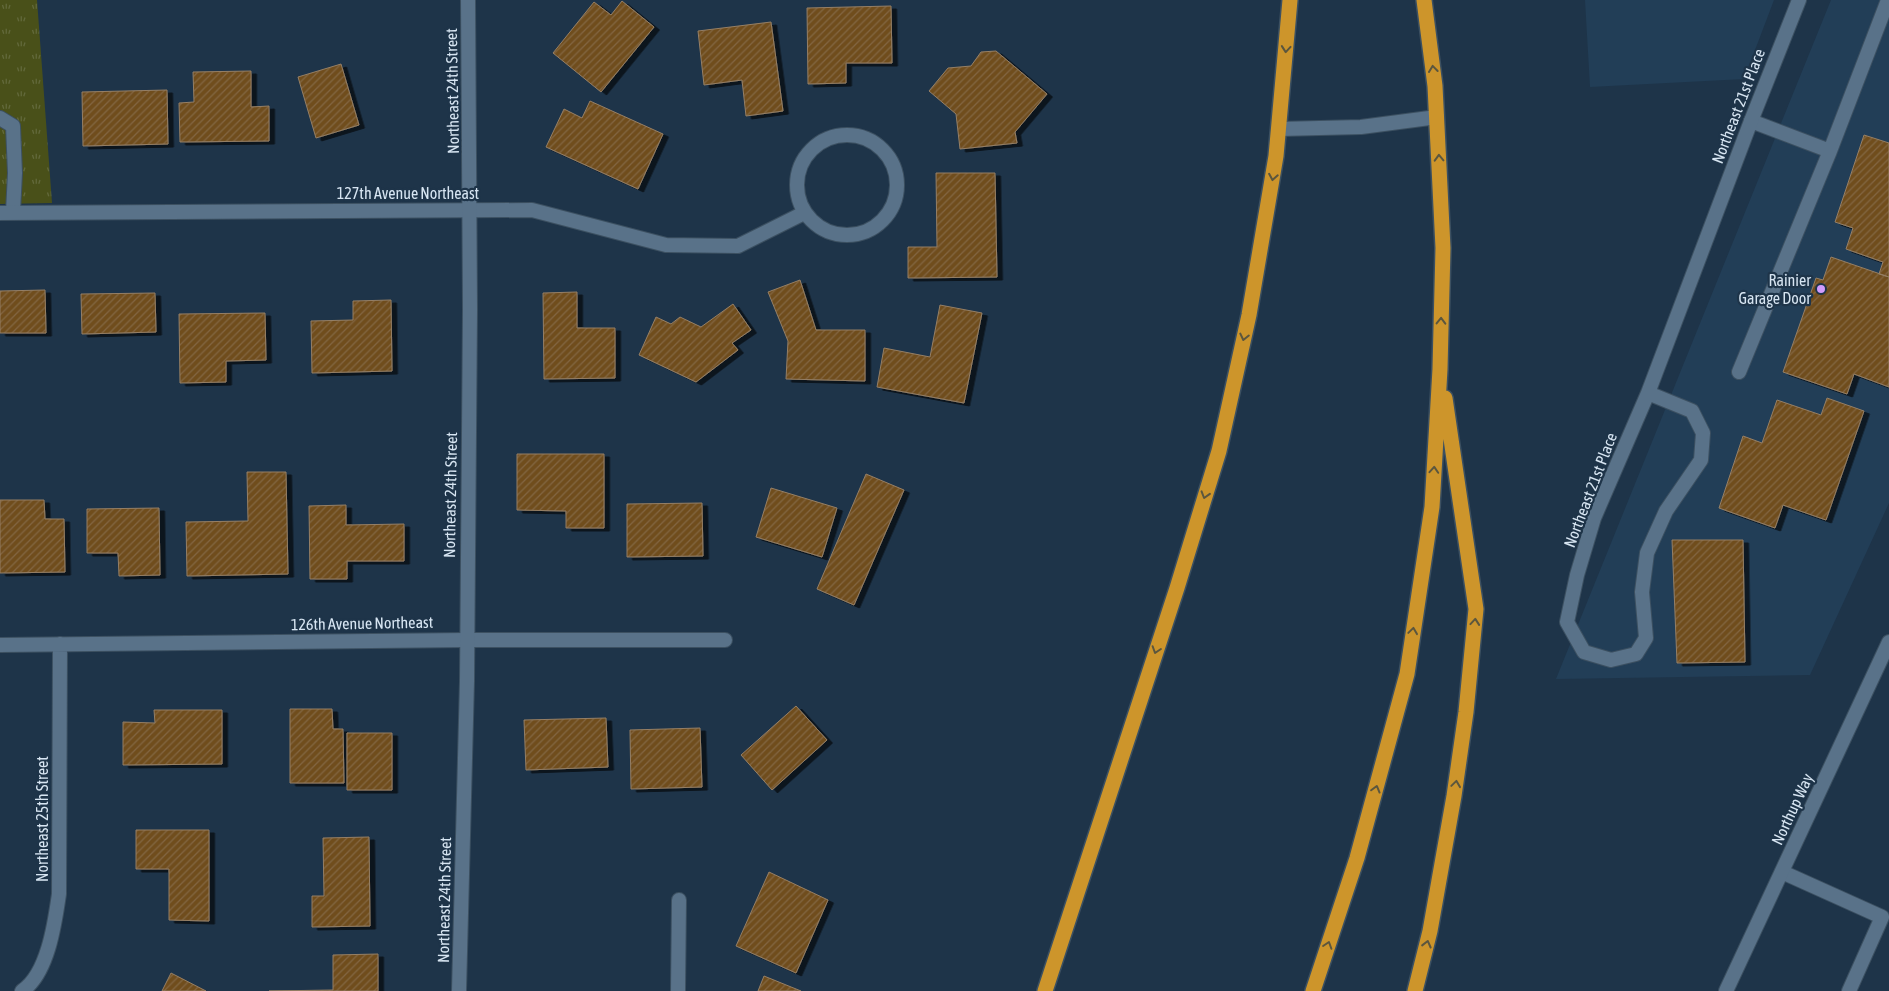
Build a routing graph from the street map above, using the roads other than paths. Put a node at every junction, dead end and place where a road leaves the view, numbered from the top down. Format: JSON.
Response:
{"nodes":[{"id":1,"x":468,"y":0,"type":"edge"},
{"id":2,"x":1290,"y":0,"type":"edge"},
{"id":3,"x":1424,"y":0,"type":"edge"},
{"id":4,"x":1799,"y":0,"type":"edge"},
{"id":5,"x":1888,"y":0,"type":"edge"},
{"id":6,"x":1437,"y":117,"type":"junction"},
{"id":7,"x":0,"y":118,"type":"edge"},
{"id":8,"x":1751,"y":121,"type":"junction"},
{"id":9,"x":1279,"y":129,"type":"junction"},
{"id":10,"x":1830,"y":151,"type":"junction"},
{"id":11,"x":470,"y":210,"type":"junction"},
{"id":12,"x":7,"y":213,"type":"edge"},
{"id":13,"x":804,"y":213,"type":"junction"},
{"id":14,"x":1440,"y":369,"type":"junction"},
{"id":15,"x":1739,"y":372,"type":"dead end"},
{"id":16,"x":1648,"y":393,"type":"junction"},
{"id":17,"x":467,"y":640,"type":"junction"},
{"id":18,"x":725,"y":640,"type":"dead end"},
{"id":19,"x":1889,"y":642,"type":"edge"},
{"id":20,"x":60,"y":644,"type":"junction"},
{"id":21,"x":0,"y":646,"type":"edge"},
{"id":22,"x":1782,"y":872,"type":"junction"},
{"id":23,"x":679,"y":900,"type":"dead end"},
{"id":24,"x":25,"y":989,"type":"edge"},
{"id":25,"x":459,"y":991,"type":"edge"},
{"id":26,"x":678,"y":991,"type":"edge"},
{"id":27,"x":1045,"y":991,"type":"edge"},
{"id":28,"x":1313,"y":991,"type":"edge"},
{"id":29,"x":1415,"y":991,"type":"edge"},
{"id":30,"x":1726,"y":991,"type":"edge"},
{"id":31,"x":1849,"y":991,"type":"edge"}],
"edges":[{"from":1,"to":11,"type":"street","name":"Northeast 24th Street"},
{"from":2,"to":9,"type":"highway","one_way":true},
{"from":6,"to":3,"type":"highway","one_way":true},
{"from":4,"to":8,"type":"street","name":"Northeast 21st Place"},
{"from":5,"to":10,"type":"street"},
{"from":6,"to":9,"type":"street"},
{"from":14,"to":6,"type":"highway","one_way":true},
{"from":7,"to":12,"type":"street"},
{"from":8,"to":10,"type":"street"},
{"from":8,"to":16,"type":"street","name":"Northeast 21st Place"},
{"from":9,"to":27,"type":"highway","one_way":true},
{"from":10,"to":15,"type":"street"},
{"from":11,"to":12,"type":"street","name":"127th Avenue Northeast"},
{"from":11,"to":13,"type":"street","name":"127th Avenue Northeast"},
{"from":11,"to":17,"type":"street","name":"Northeast 24th Street"},
{"from":13,"to":13,"type":"street"},
{"from":28,"to":14,"type":"highway","one_way":true},
{"from":29,"to":14,"type":"highway","one_way":true},
{"from":16,"to":16,"type":"street","name":"Northeast 21st Place"},
{"from":17,"to":18,"type":"street","name":"126th Avenue Northeast"},
{"from":17,"to":20,"type":"street","name":"126th Avenue Northeast"},
{"from":17,"to":25,"type":"street","name":"Northeast 24th Street"},
{"from":19,"to":22,"type":"street","name":"Northup Way"},
{"from":20,"to":21,"type":"street","name":"126th Avenue Northeast"},
{"from":20,"to":24,"type":"street","name":"Northeast 25th Street"},
{"from":22,"to":30,"type":"street","name":"Northup Way"},
{"from":22,"to":31,"type":"street"},
{"from":23,"to":26,"type":"street"}]}
